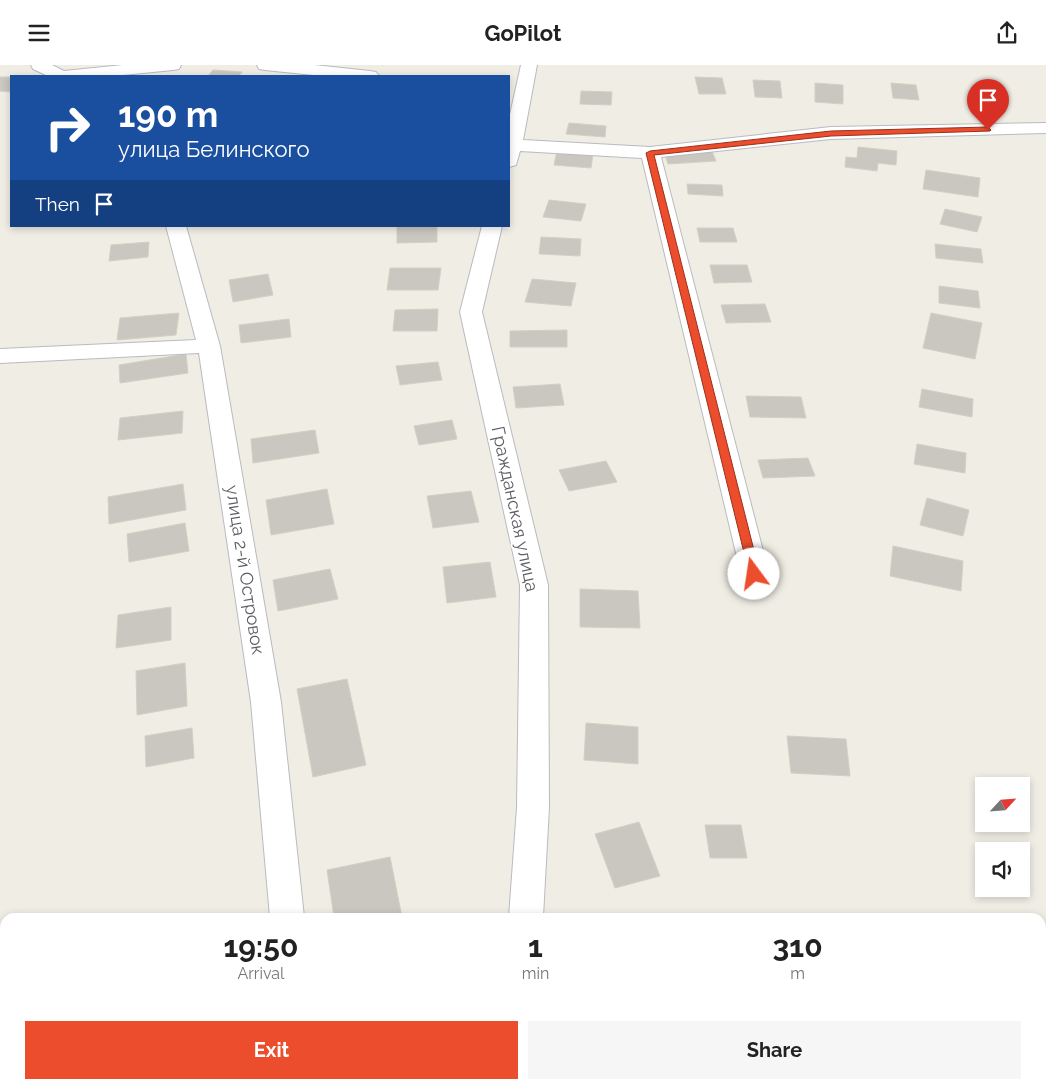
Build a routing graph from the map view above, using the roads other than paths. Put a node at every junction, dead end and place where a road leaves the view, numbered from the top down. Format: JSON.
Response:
{"nodes":[{"id":1,"x":39,"y":65,"type":"edge"},
{"id":2,"x":173,"y":65,"type":"edge"},
{"id":3,"x":265,"y":65,"type":"edge"},
{"id":4,"x":530,"y":65,"type":"edge"},
{"id":5,"x":59,"y":75,"type":"edge"},
{"id":6,"x":75,"y":75,"type":"edge"},
{"id":7,"x":360,"y":75,"type":"edge"},
{"id":8,"x":516,"y":95,"type":"edge"},
{"id":9,"x":1046,"y":128,"type":"edge"},
{"id":10,"x":511,"y":153,"type":"edge"},
{"id":11,"x":650,"y":153,"type":"junction"},
{"id":12,"x":176,"y":227,"type":"edge"},
{"id":13,"x":492,"y":227,"type":"edge"},
{"id":14,"x":209,"y":347,"type":"junction"},
{"id":15,"x":0,"y":356,"type":"edge"},
{"id":16,"x":754,"y":574,"type":"dead end"},
{"id":17,"x":286,"y":913,"type":"edge"},
{"id":18,"x":526,"y":913,"type":"edge"}],
"edges":[{"from":1,"to":5,"type":"street"},
{"from":2,"to":6,"type":"street"},
{"from":3,"to":7,"type":"street"},
{"from":4,"to":8,"type":"street"},
{"from":8,"to":10,"type":"street"},
{"from":9,"to":11,"type":"street"},
{"from":10,"to":11,"type":"street"},
{"from":11,"to":16,"type":"street"},
{"from":12,"to":14,"type":"street","name":"улица 2-й Островок"},
{"from":13,"to":18,"type":"street","name":"Гражданская улица"},
{"from":14,"to":15,"type":"street"},
{"from":14,"to":17,"type":"street","name":"улица 2-й Островок"}]}
